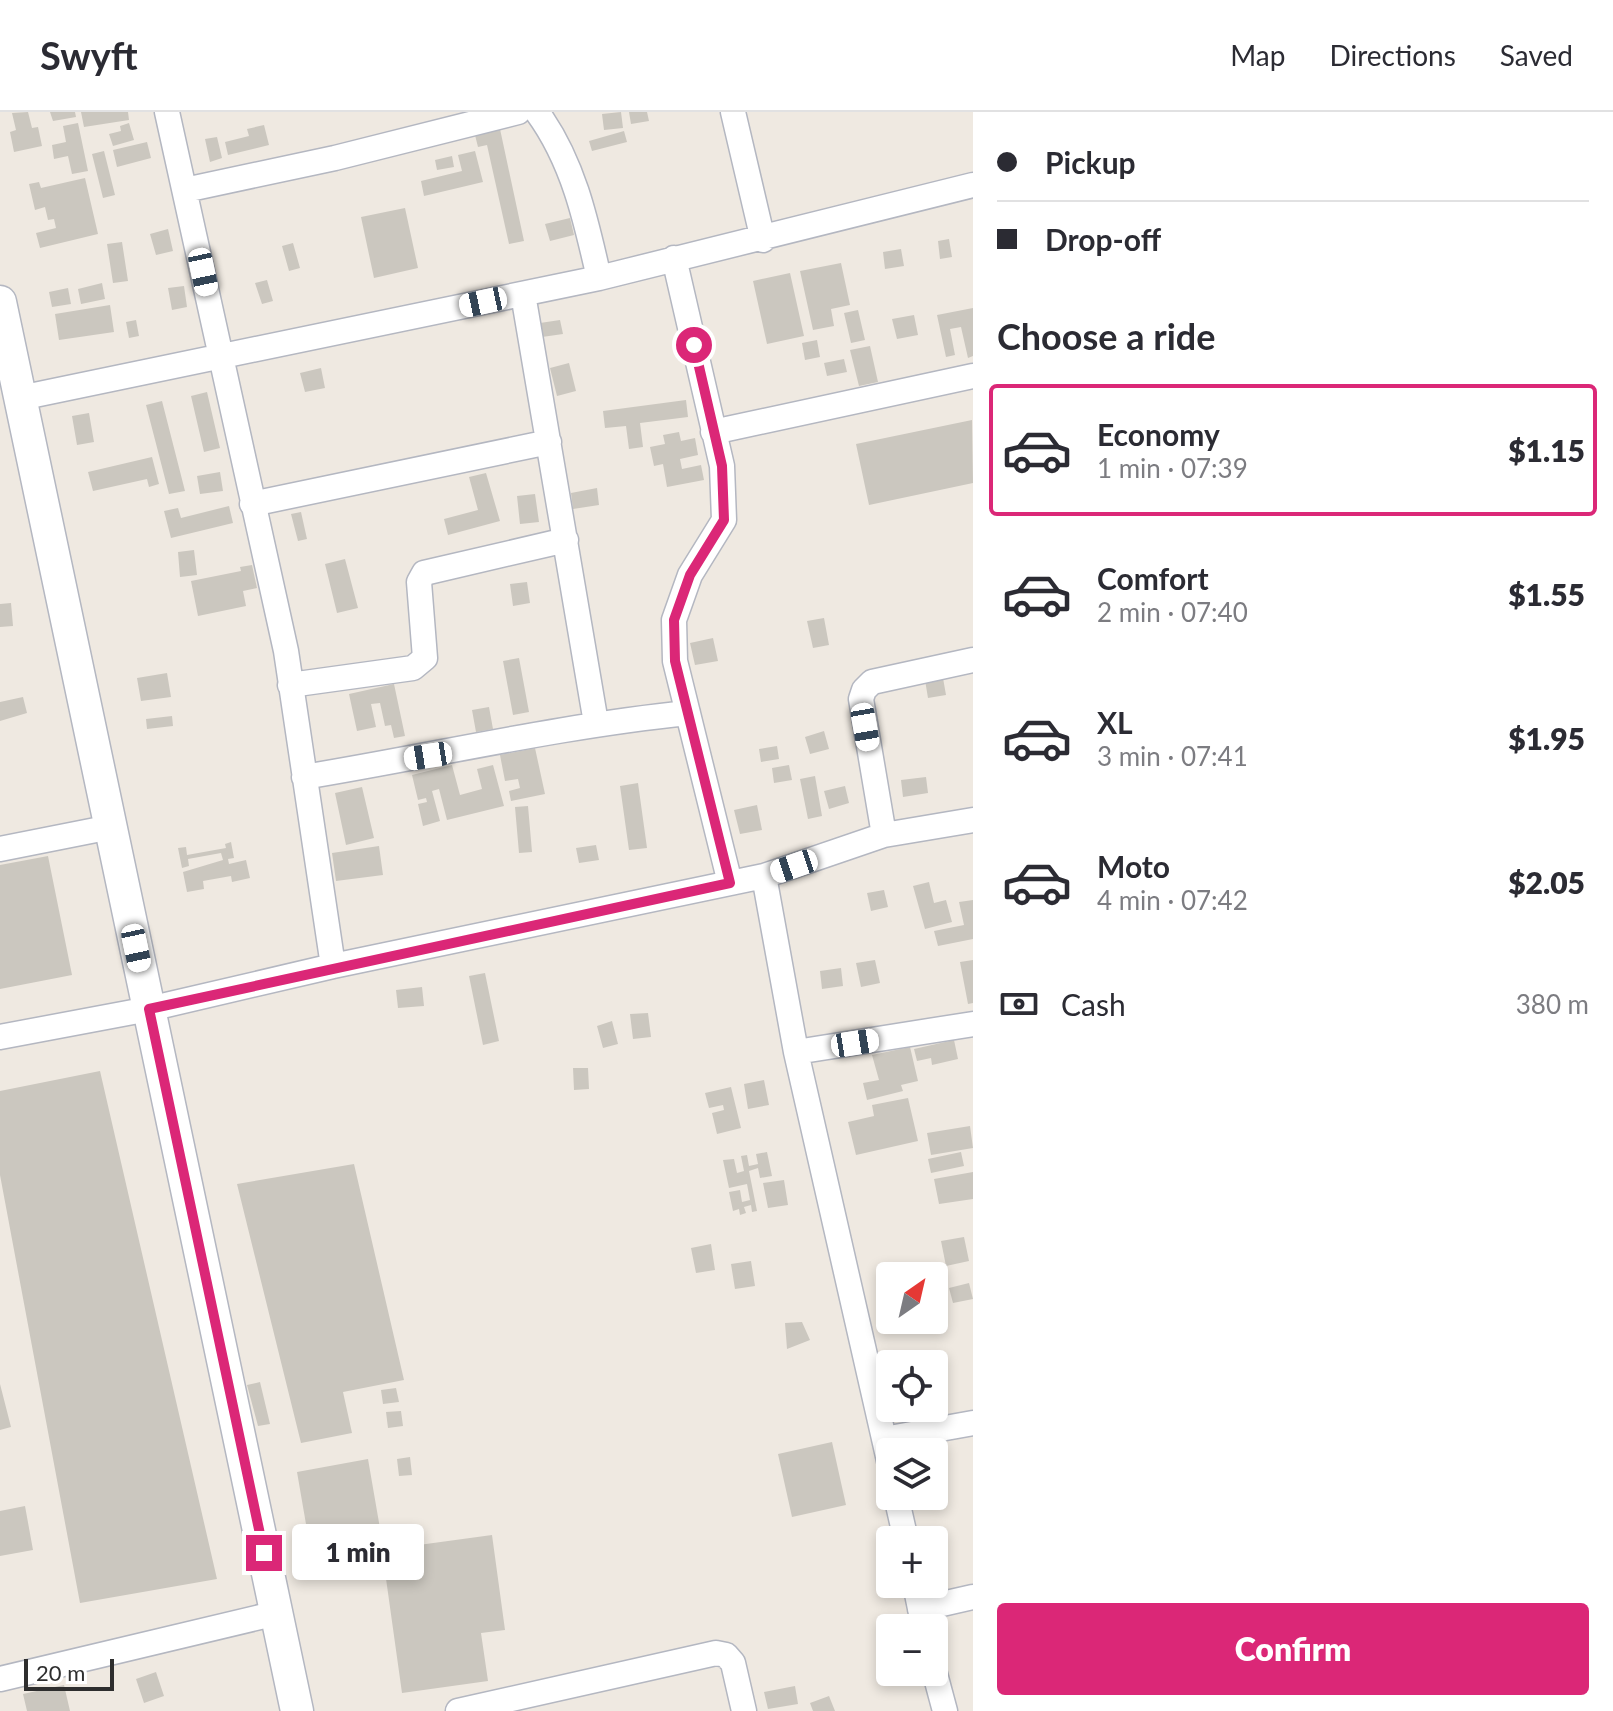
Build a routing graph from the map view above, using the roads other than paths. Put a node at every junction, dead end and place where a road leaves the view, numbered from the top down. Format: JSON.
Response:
{"nodes":[{"id":1,"x":167,"y":112,"type":"edge"},
{"id":2,"x":518,"y":112,"type":"edge"},
{"id":3,"x":537,"y":112,"type":"edge"},
{"id":4,"x":733,"y":112,"type":"edge"},
{"id":5,"x":973,"y":185,"type":"edge"},
{"id":6,"x":185,"y":190,"type":"junction"},
{"id":7,"x":763,"y":240,"type":"junction"},
{"id":8,"x":674,"y":258,"type":"junction"},
{"id":9,"x":599,"y":278,"type":"junction"},
{"id":10,"x":523,"y":294,"type":"junction"},
{"id":11,"x":0,"y":302,"type":"edge"},
{"id":12,"x":220,"y":355,"type":"junction"},
{"id":13,"x":973,"y":376,"type":"edge"},
{"id":14,"x":20,"y":398,"type":"junction"},
{"id":15,"x":713,"y":432,"type":"junction"},
{"id":16,"x":549,"y":442,"type":"junction"},
{"id":17,"x":252,"y":504,"type":"junction"},
{"id":18,"x":566,"y":540,"type":"junction"},
{"id":19,"x":973,"y":660,"type":"edge"},
{"id":20,"x":290,"y":685,"type":"junction"},
{"id":21,"x":688,"y":713,"type":"junction"},
{"id":22,"x":596,"y":723,"type":"junction"},
{"id":23,"x":304,"y":777,"type":"junction"},
{"id":24,"x":973,"y":820,"type":"edge"},
{"id":25,"x":111,"y":827,"type":"junction"},
{"id":26,"x":884,"y":835,"type":"junction"},
{"id":27,"x":0,"y":849,"type":"edge"},
{"id":28,"x":764,"y":876,"type":"junction"},
{"id":29,"x":730,"y":883,"type":"junction"},
{"id":30,"x":333,"y":966,"type":"junction"},
{"id":31,"x":149,"y":1009,"type":"junction"},
{"id":32,"x":973,"y":1024,"type":"edge"},
{"id":33,"x":0,"y":1037,"type":"edge"},
{"id":34,"x":796,"y":1052,"type":"junction"},
{"id":35,"x":973,"y":1423,"type":"edge"},
{"id":36,"x":884,"y":1438,"type":"edge"},
{"id":37,"x":890,"y":1438,"type":"edge"},
{"id":38,"x":973,"y":1597,"type":"edge"},
{"id":39,"x":277,"y":1613,"type":"junction"},
{"id":40,"x":934,"y":1614,"type":"edge"},
{"id":41,"x":0,"y":1679,"type":"edge"},
{"id":42,"x":938,"y":1686,"type":"edge"},
{"id":43,"x":485,"y":1708,"type":"edge"},
{"id":44,"x":297,"y":1711,"type":"edge"},
{"id":45,"x":458,"y":1711,"type":"edge"},
{"id":46,"x":744,"y":1711,"type":"edge"},
{"id":47,"x":945,"y":1711,"type":"edge"}],
"edges":[{"from":1,"to":6,"type":"street"},
{"from":2,"to":6,"type":"street"},
{"from":3,"to":9,"type":"street"},
{"from":4,"to":7,"type":"street"},
{"from":5,"to":7,"type":"street"},
{"from":6,"to":12,"type":"street"},
{"from":7,"to":8,"type":"street"},
{"from":8,"to":9,"type":"street"},
{"from":8,"to":15,"type":"street"},
{"from":9,"to":10,"type":"street"},
{"from":10,"to":12,"type":"street"},
{"from":10,"to":16,"type":"street"},
{"from":11,"to":14,"type":"street"},
{"from":12,"to":14,"type":"street"},
{"from":12,"to":17,"type":"street"},
{"from":13,"to":15,"type":"street"},
{"from":14,"to":25,"type":"street"},
{"from":15,"to":21,"type":"street"},
{"from":16,"to":17,"type":"street"},
{"from":16,"to":18,"type":"street"},
{"from":17,"to":20,"type":"street"},
{"from":18,"to":20,"type":"street"},
{"from":18,"to":22,"type":"street"},
{"from":19,"to":26,"type":"street"},
{"from":20,"to":23,"type":"street"},
{"from":21,"to":22,"type":"street"},
{"from":21,"to":29,"type":"street"},
{"from":22,"to":23,"type":"street"},
{"from":23,"to":30,"type":"street"},
{"from":24,"to":26,"type":"street"},
{"from":25,"to":27,"type":"street"},
{"from":25,"to":31,"type":"street"},
{"from":26,"to":28,"type":"street"},
{"from":28,"to":29,"type":"street"},
{"from":28,"to":34,"type":"street"},
{"from":29,"to":30,"type":"street"},
{"from":30,"to":31,"type":"street"},
{"from":31,"to":33,"type":"street"},
{"from":31,"to":39,"type":"street"},
{"from":32,"to":34,"type":"street"},
{"from":34,"to":36,"type":"street"},
{"from":35,"to":37,"type":"street"},
{"from":38,"to":40,"type":"street"},
{"from":39,"to":41,"type":"street"},
{"from":39,"to":44,"type":"street"},
{"from":42,"to":47,"type":"street"},
{"from":43,"to":45,"type":"street"},
{"from":43,"to":46,"type":"street"}]}
